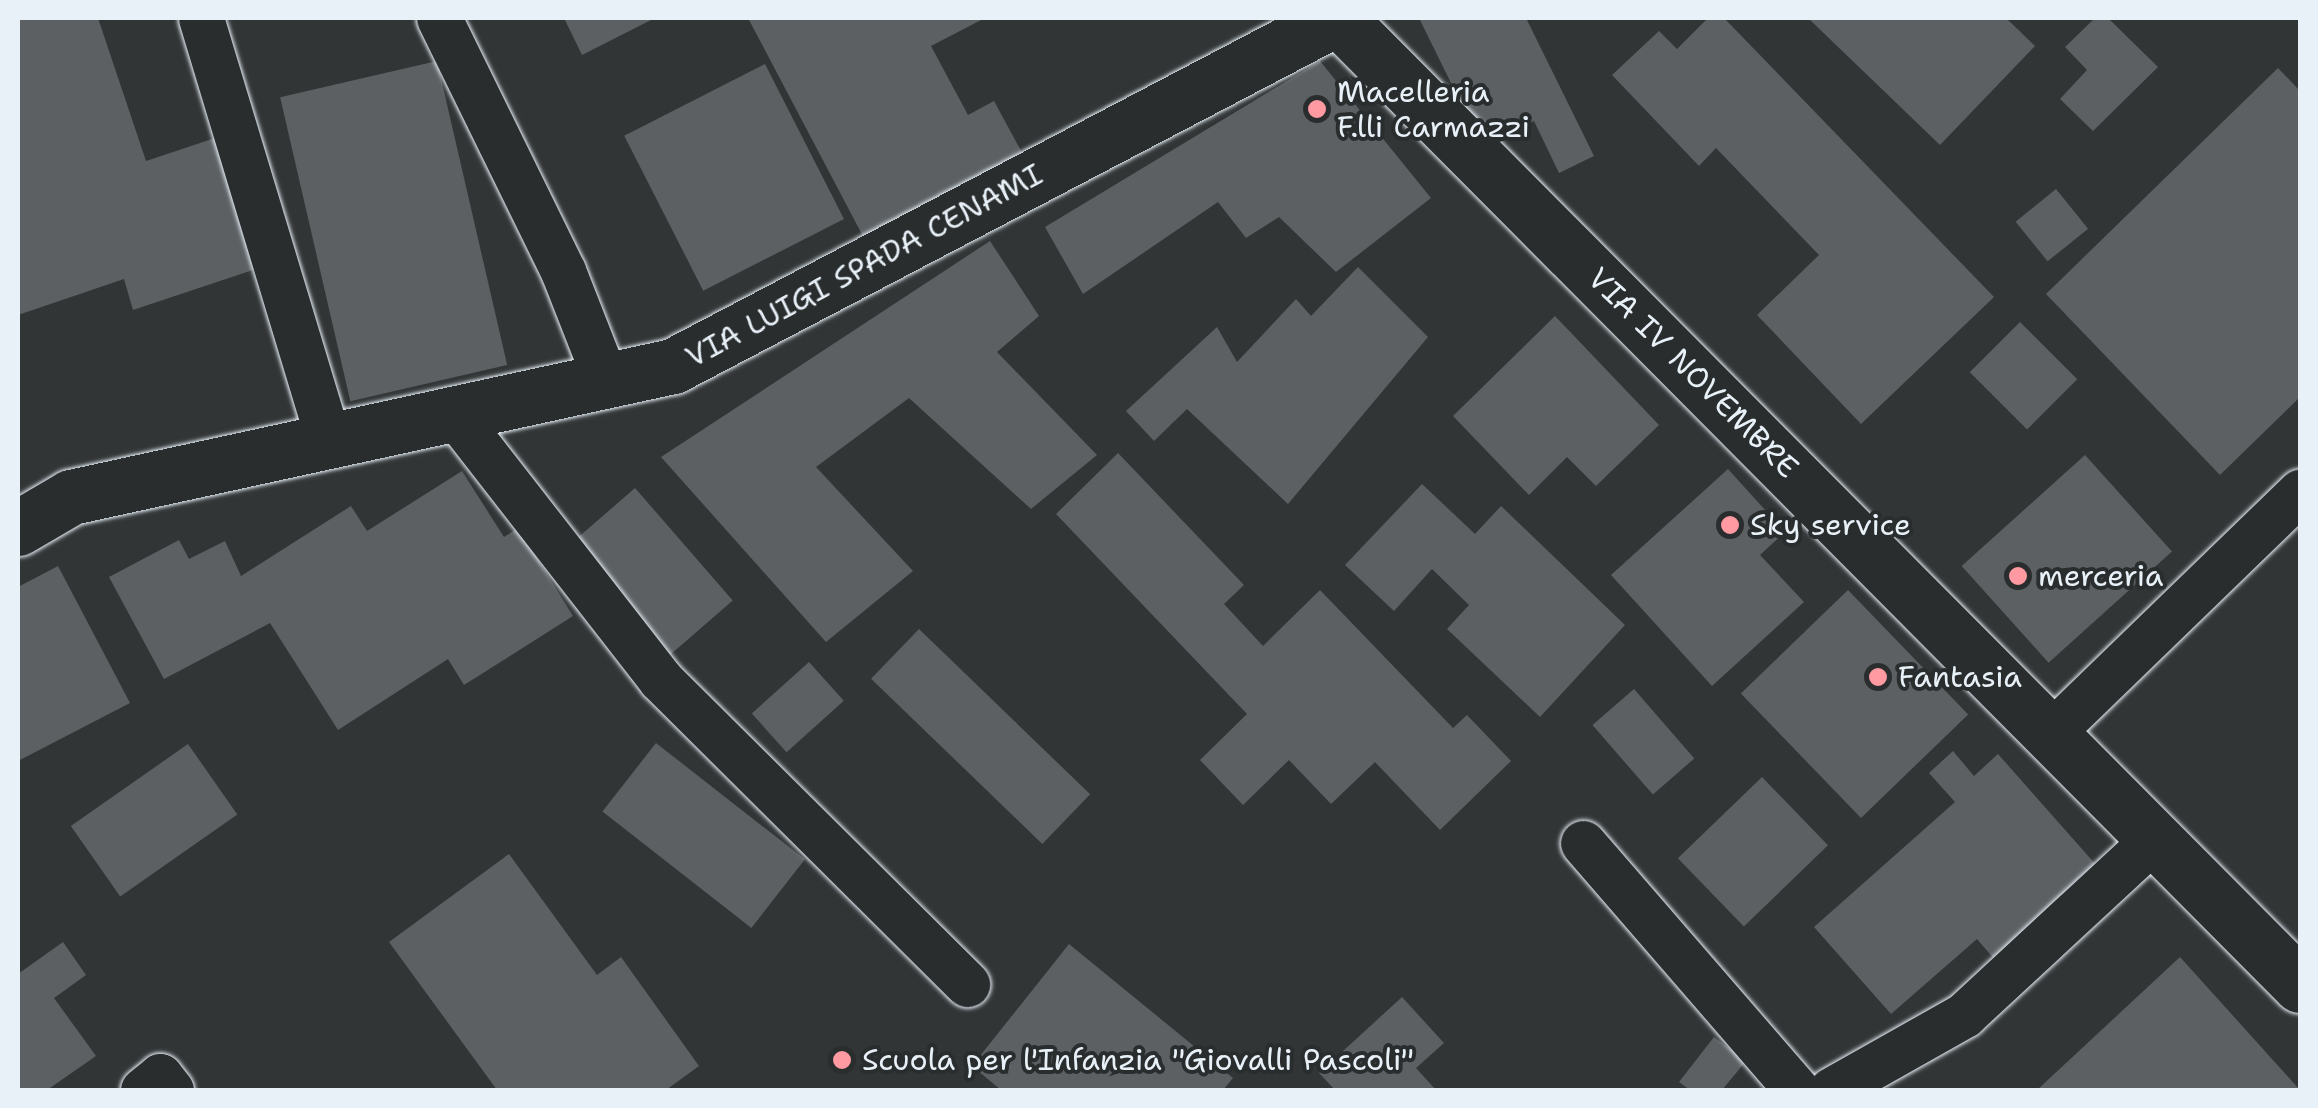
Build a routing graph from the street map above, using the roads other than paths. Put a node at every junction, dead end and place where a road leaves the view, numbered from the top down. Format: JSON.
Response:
{"nodes":[{"id":1,"x":201,"y":18,"type":"edge"},
{"id":2,"x":439,"y":18,"type":"edge"},
{"id":3,"x":1338,"y":18,"type":"edge"},
{"id":4,"x":606,"y":381,"type":"junction"},
{"id":5,"x":454,"y":414,"type":"junction"},
{"id":6,"x":329,"y":441,"type":"junction"},
{"id":7,"x":2300,"y":492,"type":"edge"},
{"id":8,"x":18,"y":528,"type":"edge"},
{"id":9,"x":2051,"y":733,"type":"junction"},
{"id":10,"x":2156,"y":837,"type":"junction"},
{"id":11,"x":1584,"y":843,"type":"dead end"},
{"id":12,"x":967,"y":984,"type":"dead end"},
{"id":13,"x":2300,"y":985,"type":"edge"},
{"id":14,"x":143,"y":1090,"type":"edge"},
{"id":15,"x":171,"y":1090,"type":"edge"},
{"id":16,"x":1797,"y":1090,"type":"edge"},
{"id":17,"x":1831,"y":1090,"type":"edge"}],
"edges":[{"from":1,"to":6,"type":"lane"},
{"from":2,"to":4,"type":"lane"},
{"from":3,"to":4,"type":"street","name":"VIA LUIGI SPADA CENAMI"},
{"from":3,"to":9,"type":"street","name":"VIA IV NOVEMBRE"},
{"from":4,"to":5,"type":"street","name":"VIA LUIGI SPADA CENAMI"},
{"from":5,"to":6,"type":"street","name":"VIA LUIGI SPADA CENAMI"},
{"from":5,"to":12,"type":"lane"},
{"from":6,"to":8,"type":"street","name":"VIA LUIGI SPADA CENAMI"},
{"from":7,"to":9,"type":"lane"},
{"from":9,"to":10,"type":"street","name":"VIA IV NOVEMBRE"},
{"from":10,"to":13,"type":"street","name":"VIA IV NOVEMBRE"},
{"from":10,"to":17,"type":"lane"},
{"from":11,"to":16,"type":"lane"},
{"from":14,"to":15,"type":"lane"}]}
